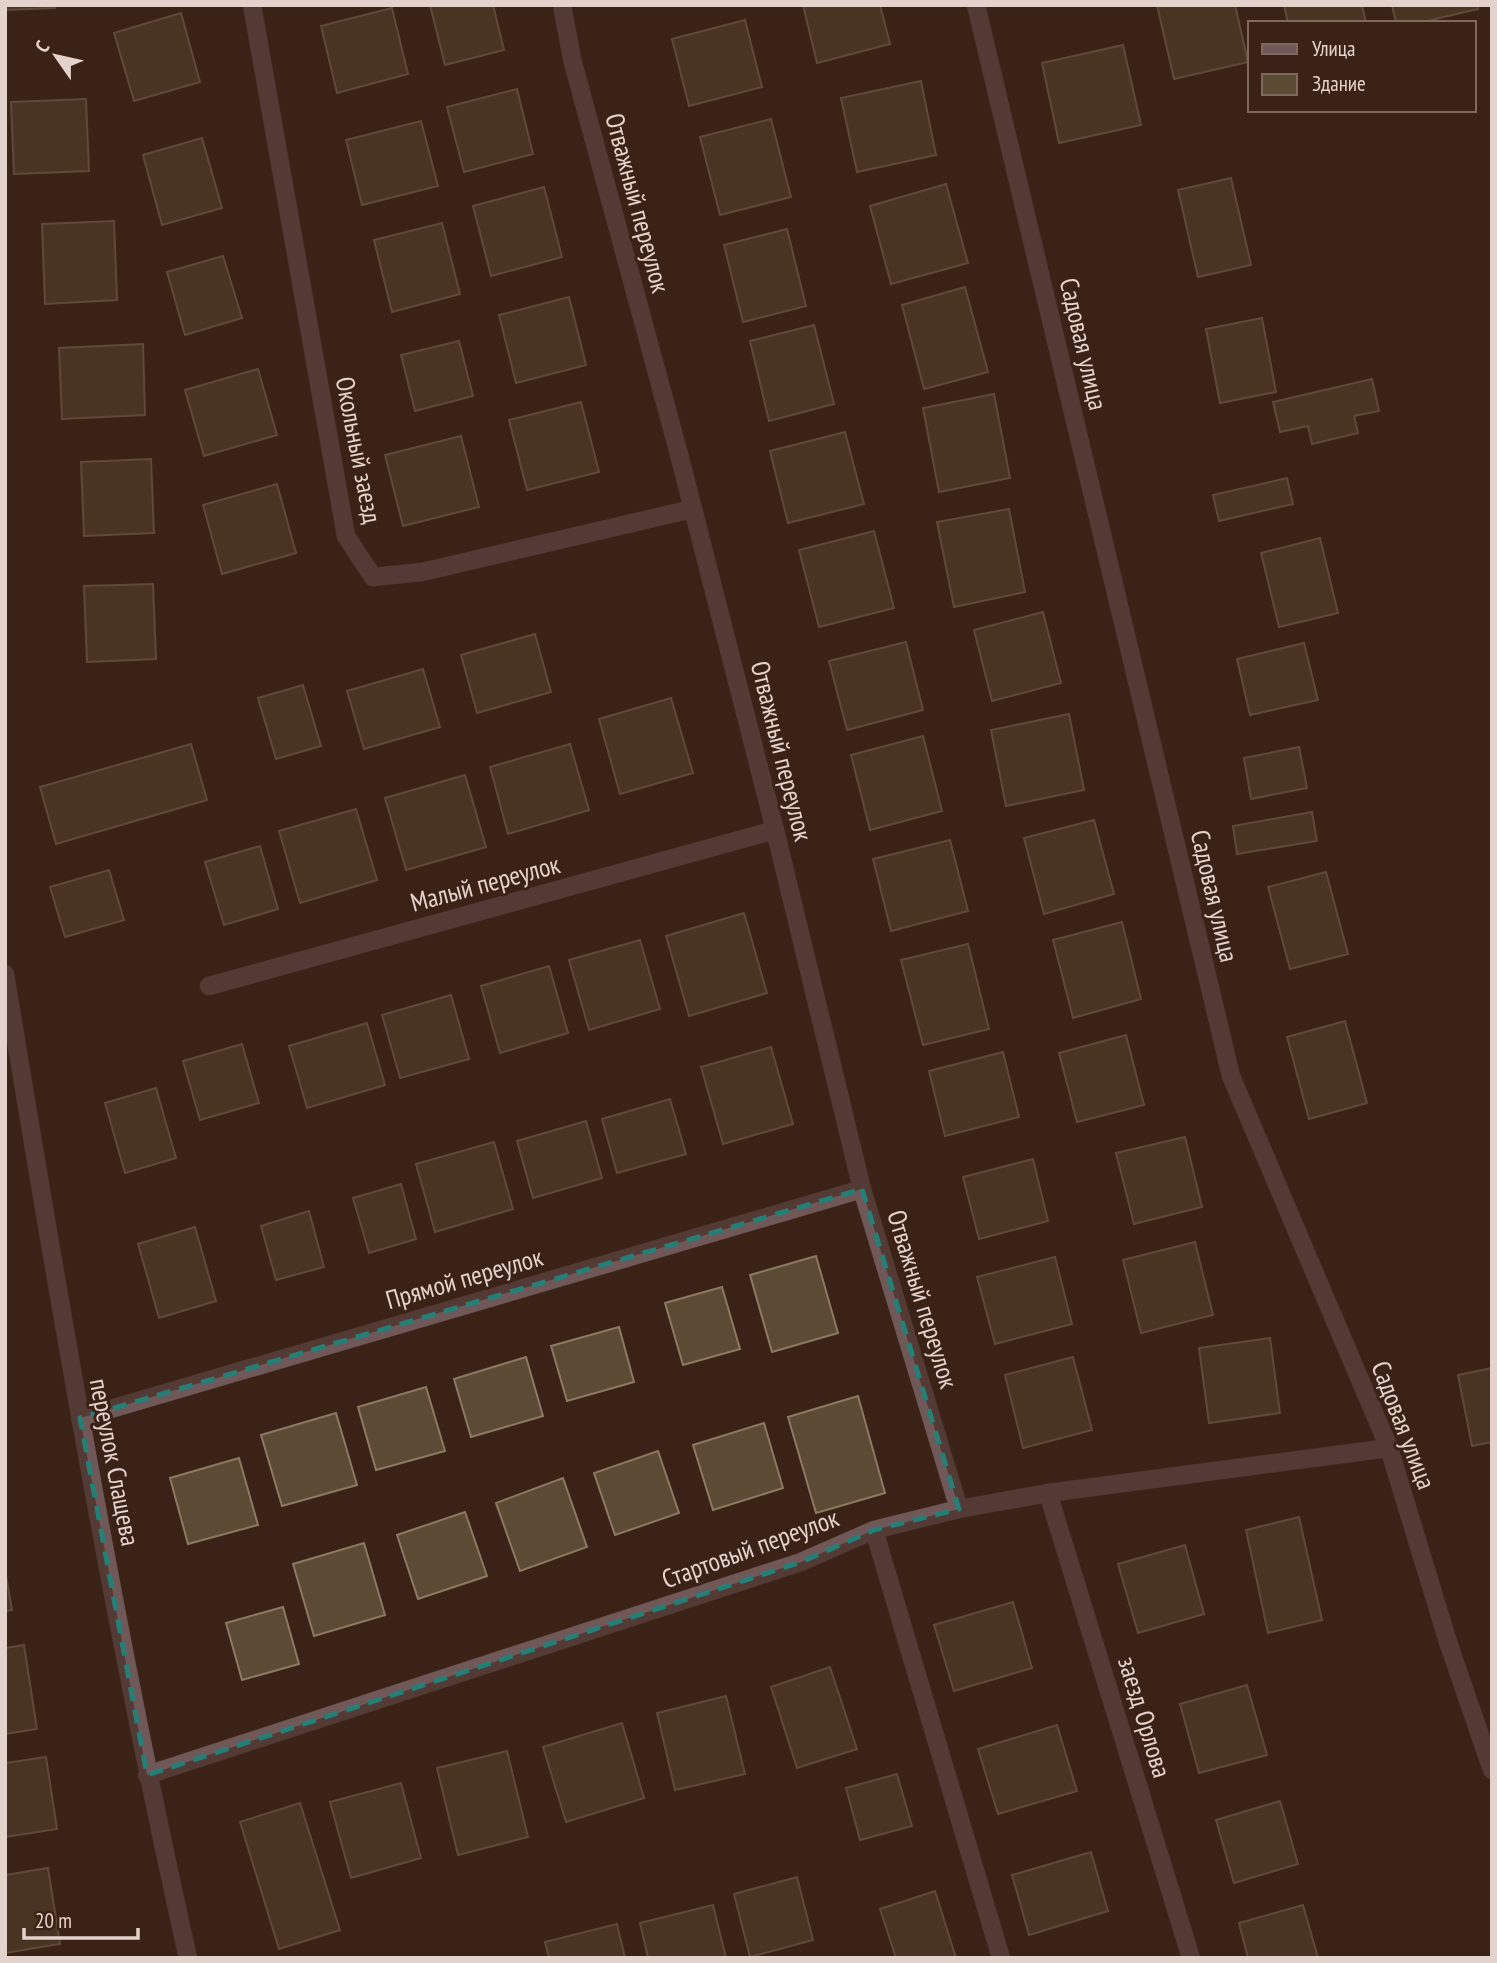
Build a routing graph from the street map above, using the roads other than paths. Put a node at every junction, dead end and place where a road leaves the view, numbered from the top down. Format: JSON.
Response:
{"nodes":[{"id":1,"x":252,"y":5,"type":"edge"},
{"id":2,"x":562,"y":5,"type":"edge"},
{"id":3,"x":976,"y":5,"type":"edge"},
{"id":4,"x":692,"y":509,"type":"junction"},
{"id":5,"x":775,"y":830,"type":"junction"},
{"id":6,"x":5,"y":974,"type":"edge"},
{"id":7,"x":209,"y":986,"type":"dead end"},
{"id":8,"x":862,"y":1189,"type":"junction"},
{"id":9,"x":80,"y":1418,"type":"junction"},
{"id":10,"x":1389,"y":1448,"type":"junction"},
{"id":11,"x":1048,"y":1493,"type":"junction"},
{"id":12,"x":959,"y":1509,"type":"junction"},
{"id":13,"x":874,"y":1530,"type":"junction"},
{"id":14,"x":1492,"y":1770,"type":"edge"},
{"id":15,"x":147,"y":1775,"type":"junction"},
{"id":16,"x":188,"y":1958,"type":"edge"},
{"id":17,"x":1000,"y":1958,"type":"edge"},
{"id":18,"x":1191,"y":1958,"type":"edge"}],
"edges":[{"from":1,"to":4,"type":"street","name":"Окольный заезд"},
{"from":2,"to":4,"type":"street","name":"Отважный переулок"},
{"from":3,"to":10,"type":"street","name":"Садовая улица"},
{"from":4,"to":5,"type":"street","name":"Отважный переулок"},
{"from":5,"to":7,"type":"street","name":"Малый переулок"},
{"from":5,"to":8,"type":"street","name":"Отважный переулок"},
{"from":6,"to":9,"type":"street","name":"переулок Слащева"},
{"from":8,"to":9,"type":"street","name":"Прямой переулок"},
{"from":8,"to":12,"type":"street","name":"Отважный переулок"},
{"from":9,"to":15,"type":"street","name":"переулок Слащева"},
{"from":10,"to":11,"type":"street","name":"Стартовый переулок"},
{"from":10,"to":14,"type":"street","name":"Садовая улица"},
{"from":11,"to":12,"type":"street","name":"Стартовый переулок"},
{"from":11,"to":18,"type":"street","name":"заезд Орлова"},
{"from":12,"to":13,"type":"street","name":"Стартовый переулок"},
{"from":13,"to":15,"type":"street","name":"Стартовый переулок"},
{"from":13,"to":17,"type":"street"},
{"from":15,"to":16,"type":"street","name":"переулок Слащева"}]}
